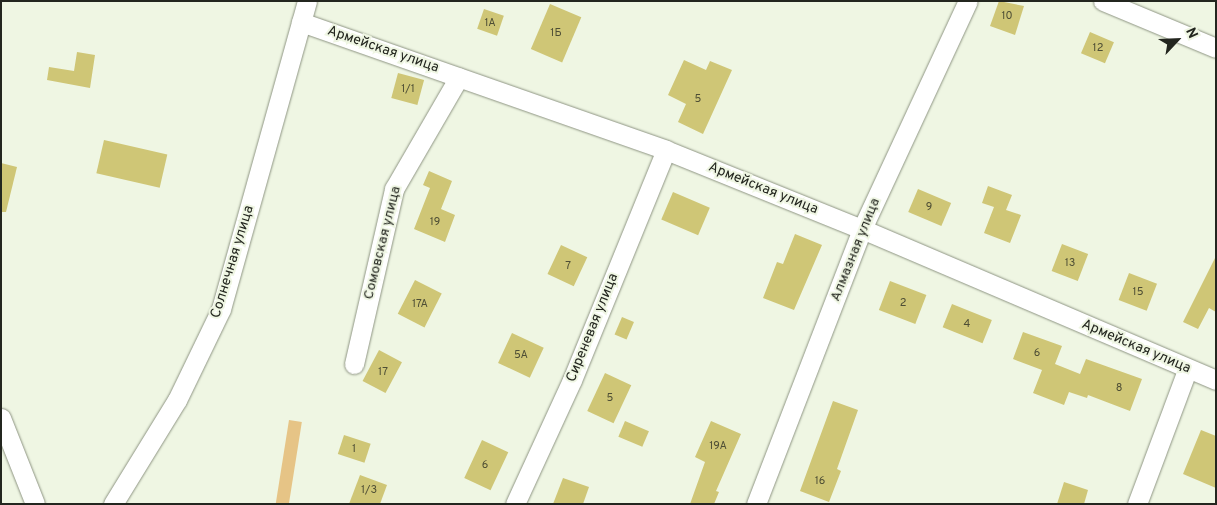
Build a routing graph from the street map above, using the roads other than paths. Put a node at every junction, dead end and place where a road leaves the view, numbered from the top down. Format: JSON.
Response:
{"nodes":[{"id":1,"x":307,"y":1,"type":"edge"},
{"id":2,"x":968,"y":1,"type":"edge"},
{"id":3,"x":1104,"y":1,"type":"edge"},
{"id":4,"x":301,"y":22,"type":"junction"},
{"id":5,"x":1216,"y":48,"type":"edge"},
{"id":6,"x":458,"y":77,"type":"junction"},
{"id":7,"x":666,"y":150,"type":"junction"},
{"id":8,"x":862,"y":229,"type":"junction"},
{"id":9,"x":354,"y":364,"type":"dead end"},
{"id":10,"x":1187,"y":370,"type":"junction"},
{"id":11,"x":1216,"y":380,"type":"edge"},
{"id":12,"x":1,"y":418,"type":"edge"},
{"id":13,"x":35,"y":504,"type":"edge"},
{"id":14,"x":113,"y":504,"type":"edge"},
{"id":15,"x":515,"y":504,"type":"edge"},
{"id":16,"x":756,"y":504,"type":"edge"},
{"id":17,"x":1137,"y":504,"type":"edge"}],
"edges":[{"from":1,"to":4,"type":"street","name":"Солнечная улица"},
{"from":2,"to":8,"type":"street","name":"Алмазная улица"},
{"from":3,"to":5,"type":"street"},
{"from":4,"to":6,"type":"street","name":"Армейская улица"},
{"from":4,"to":14,"type":"street","name":"Солнечная улица"},
{"from":6,"to":7,"type":"street","name":"Армейская улица"},
{"from":6,"to":9,"type":"street","name":"Сомовская улица"},
{"from":7,"to":8,"type":"street","name":"Армейская улица"},
{"from":7,"to":15,"type":"street","name":"Сиреневая улица"},
{"from":8,"to":10,"type":"street","name":"Армейская улица"},
{"from":8,"to":16,"type":"street","name":"Алмазная улица"},
{"from":10,"to":11,"type":"street","name":"Армейская улица"},
{"from":10,"to":17,"type":"street"},
{"from":12,"to":13,"type":"street"}]}
